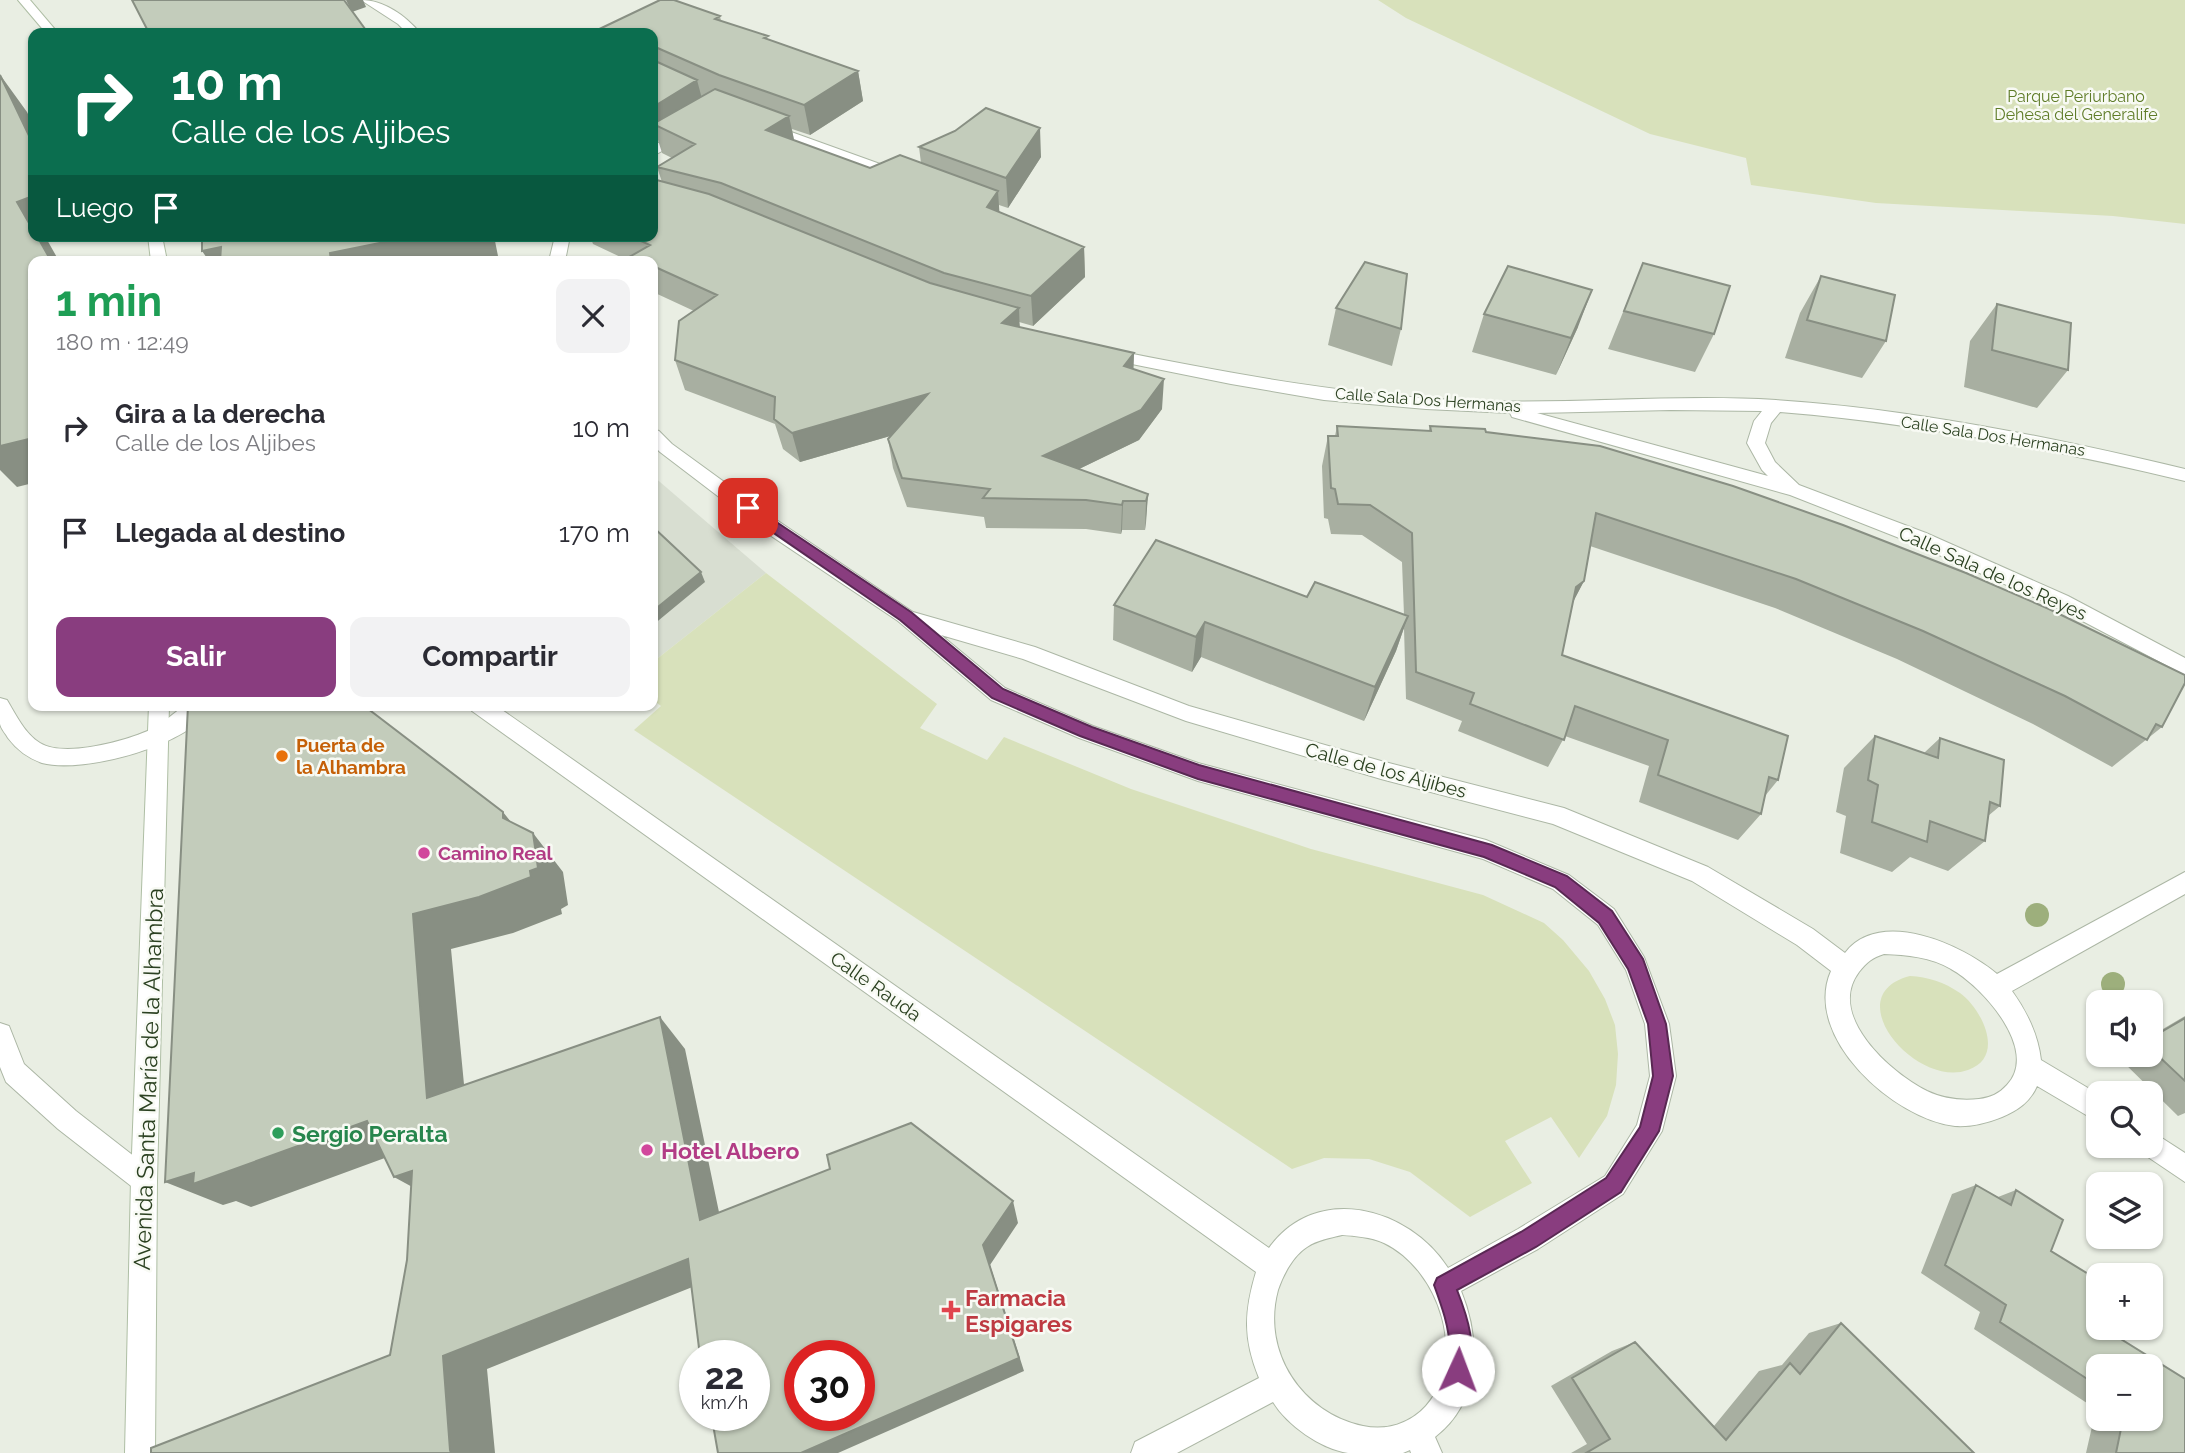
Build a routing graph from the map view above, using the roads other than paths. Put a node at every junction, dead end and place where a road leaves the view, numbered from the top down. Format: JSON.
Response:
{"nodes":[{"id":1,"x":24,"y":0,"type":"edge"},
{"id":2,"x":367,"y":0,"type":"edge"},
{"id":3,"x":48,"y":28,"type":"edge"},
{"id":4,"x":409,"y":28,"type":"edge"},
{"id":5,"x":698,"y":124,"type":"edge"},
{"id":6,"x":761,"y":125,"type":"edge"},
{"id":7,"x":658,"y":149,"type":"edge"},
{"id":8,"x":918,"y":183,"type":"edge"},
{"id":9,"x":1088,"y":349,"type":"edge"},
{"id":10,"x":1776,"y":406,"type":"junction"},
{"id":11,"x":1496,"y":407,"type":"junction"},
{"id":12,"x":658,"y":440,"type":"edge"},
{"id":13,"x":2185,"y":475,"type":"edge"},
{"id":14,"x":1796,"y":490,"type":"junction"},
{"id":15,"x":905,"y":616,"type":"junction"},
{"id":16,"x":2185,"y":667,"type":"edge"},
{"id":17,"x":0,"y":706,"type":"edge"},
{"id":18,"x":159,"y":711,"type":"edge"},
{"id":19,"x":194,"y":711,"type":"edge"},
{"id":20,"x":487,"y":711,"type":"edge"},
{"id":21,"x":159,"y":735,"type":"junction"},
{"id":22,"x":2185,"y":883,"type":"edge"},
{"id":23,"x":1845,"y":967,"type":"junction"},
{"id":24,"x":1995,"y":988,"type":"junction"},
{"id":25,"x":0,"y":1035,"type":"edge"},
{"id":26,"x":2029,"y":1067,"type":"junction"},
{"id":27,"x":2086,"y":1102,"type":"edge"},
{"id":28,"x":2163,"y":1152,"type":"edge"},
{"id":29,"x":2185,"y":1168,"type":"edge"},
{"id":30,"x":144,"y":1180,"type":"junction"},
{"id":31,"x":1272,"y":1266,"type":"junction"},
{"id":32,"x":1444,"y":1285,"type":"junction"},
{"id":33,"x":1277,"y":1384,"type":"junction"},
{"id":34,"x":1422,"y":1443,"type":"edge"},
{"id":35,"x":141,"y":1453,"type":"edge"},
{"id":36,"x":1146,"y":1453,"type":"edge"}],
"edges":[{"from":1,"to":3,"type":"street"},
{"from":2,"to":4,"type":"street"},
{"from":5,"to":7,"type":"street"},
{"from":6,"to":8,"type":"street"},
{"from":9,"to":11,"type":"street","name":"Calle Sala Dos Hermanas"},
{"from":10,"to":11,"type":"street","name":"Calle Sala Dos Hermanas"},
{"from":10,"to":13,"type":"street","name":"Calle Sala Dos Hermanas"},
{"from":10,"to":14,"type":"street","name":"Calle Sala de los Reyes"},
{"from":11,"to":14,"type":"street","name":"Calle Sala de los Reyes"},
{"from":12,"to":15,"type":"street","name":"Calle de los Aljibes"},
{"from":14,"to":16,"type":"street","name":"Calle Sala de los Reyes"},
{"from":15,"to":23,"type":"street","name":"Calle de los Aljibes"},
{"from":15,"to":32,"type":"street","name":"Calle de los Aljibes"},
{"from":17,"to":21,"type":"street"},
{"from":18,"to":21,"type":"street","name":"Avenida Santa María de la Alhambra"},
{"from":19,"to":21,"type":"street"},
{"from":20,"to":31,"type":"street","name":"Calle Rauda"},
{"from":21,"to":30,"type":"street","name":"Avenida Santa María de la Alhambra"},
{"from":22,"to":24,"type":"street"},
{"from":23,"to":24,"type":"street"},
{"from":23,"to":26,"type":"street"},
{"from":24,"to":26,"type":"street"},
{"from":25,"to":30,"type":"street"},
{"from":26,"to":27,"type":"street"},
{"from":28,"to":29,"type":"street"},
{"from":30,"to":35,"type":"street","name":"Avenida Santa María de la Alhambra"},
{"from":31,"to":32,"type":"street"},
{"from":31,"to":33,"type":"street"},
{"from":32,"to":34,"type":"street"},
{"from":33,"to":34,"type":"street"},
{"from":33,"to":36,"type":"street"}]}
